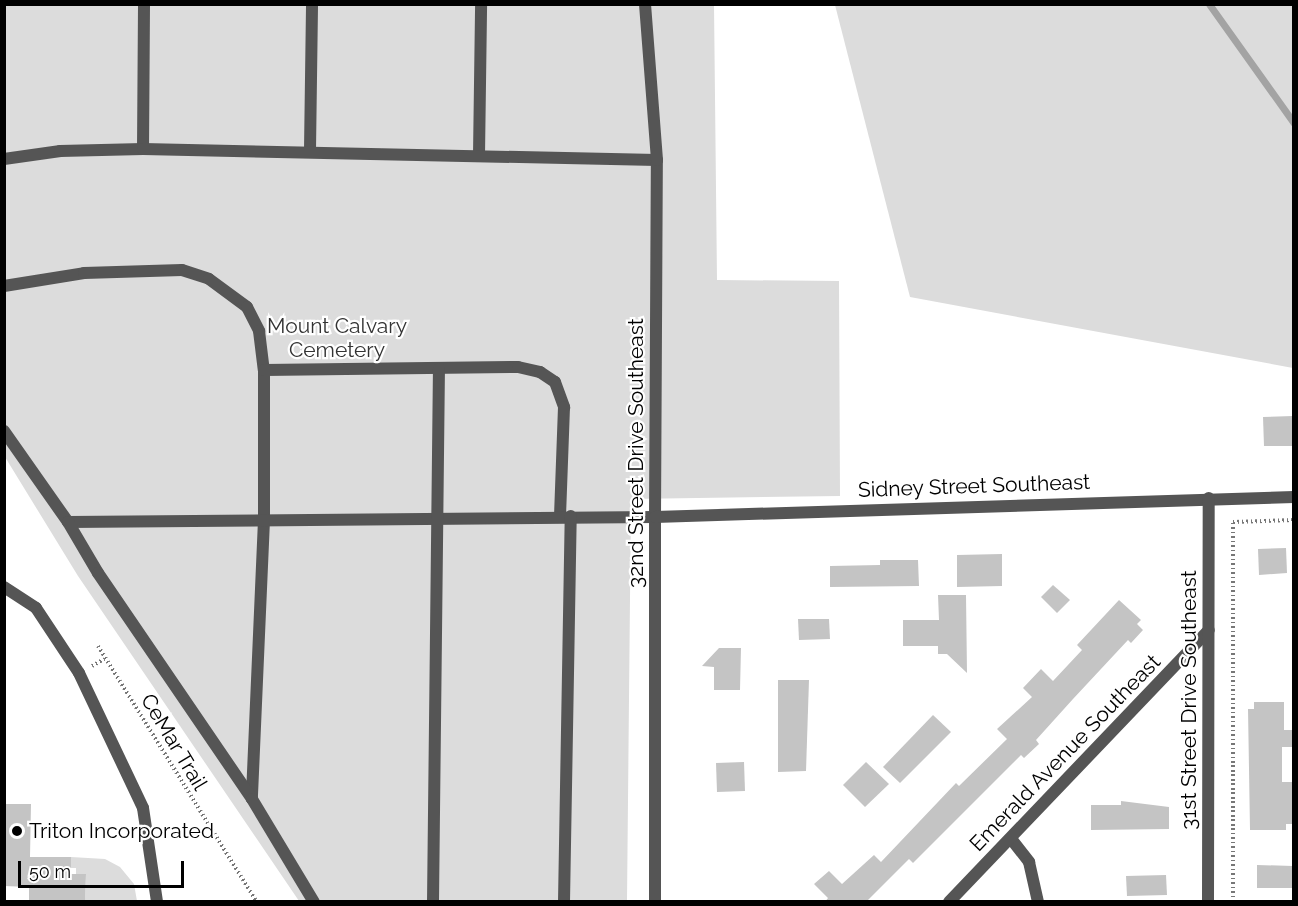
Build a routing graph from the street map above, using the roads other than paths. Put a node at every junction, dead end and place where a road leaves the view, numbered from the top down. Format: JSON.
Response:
{"nodes":[{"id":1,"x":144,"y":4,"type":"edge"},
{"id":2,"x":312,"y":4,"type":"edge"},
{"id":3,"x":481,"y":4,"type":"edge"},
{"id":4,"x":645,"y":4,"type":"edge"},
{"id":5,"x":143,"y":150,"type":"junction"},
{"id":6,"x":310,"y":150,"type":"junction"},
{"id":7,"x":479,"y":155,"type":"junction"},
{"id":8,"x":4,"y":159,"type":"edge"},
{"id":9,"x":657,"y":160,"type":"junction"},
{"id":10,"x":4,"y":286,"type":"edge"},
{"id":11,"x":439,"y":369,"type":"junction"},
{"id":12,"x":264,"y":370,"type":"junction"},
{"id":13,"x":4,"y":431,"type":"edge"},
{"id":14,"x":1293,"y":497,"type":"edge"},
{"id":15,"x":1209,"y":498,"type":"junction"},
{"id":16,"x":435,"y":516,"type":"junction"},
{"id":17,"x":566,"y":516,"type":"junction"},
{"id":18,"x":655,"y":517,"type":"junction"},
{"id":19,"x":264,"y":520,"type":"junction"},
{"id":20,"x":68,"y":522,"type":"junction"},
{"id":21,"x":4,"y":586,"type":"edge"},
{"id":22,"x":1209,"y":630,"type":"junction"},
{"id":23,"x":252,"y":799,"type":"junction"},
{"id":24,"x":1012,"y":840,"type":"junction"},
{"id":25,"x":157,"y":902,"type":"edge"},
{"id":26,"x":314,"y":902,"type":"edge"},
{"id":27,"x":433,"y":902,"type":"edge"},
{"id":28,"x":564,"y":902,"type":"edge"},
{"id":29,"x":655,"y":902,"type":"edge"},
{"id":30,"x":949,"y":902,"type":"edge"},
{"id":31,"x":1038,"y":902,"type":"edge"},
{"id":32,"x":1208,"y":902,"type":"edge"}],
"edges":[{"from":1,"to":5,"type":"street"},
{"from":2,"to":6,"type":"street"},
{"from":3,"to":7,"type":"street"},
{"from":4,"to":9,"type":"street","name":"32nd Street Drive Southeast"},
{"from":5,"to":6,"type":"street"},
{"from":5,"to":8,"type":"street"},
{"from":6,"to":7,"type":"street"},
{"from":7,"to":9,"type":"street"},
{"from":9,"to":18,"type":"street","name":"32nd Street Drive Southeast"},
{"from":10,"to":12,"type":"street"},
{"from":11,"to":12,"type":"street"},
{"from":11,"to":16,"type":"street"},
{"from":11,"to":17,"type":"street"},
{"from":12,"to":19,"type":"street"},
{"from":13,"to":20,"type":"street"},
{"from":14,"to":15,"type":"street","name":"Sidney Street Southeast"},
{"from":15,"to":18,"type":"street","name":"Sidney Street Southeast"},
{"from":15,"to":22,"type":"street","name":"31st Street Drive Southeast"},
{"from":16,"to":17,"type":"street","name":"Sidney Street Southeast"},
{"from":16,"to":19,"type":"street","name":"Sidney Street Southeast"},
{"from":16,"to":27,"type":"street"},
{"from":17,"to":18,"type":"street","name":"Sidney Street Southeast"},
{"from":17,"to":28,"type":"street"},
{"from":18,"to":29,"type":"street","name":"32nd Street Drive Southeast"},
{"from":19,"to":20,"type":"street","name":"Sidney Street Southeast"},
{"from":19,"to":23,"type":"street"},
{"from":20,"to":23,"type":"street"},
{"from":21,"to":25,"type":"street"},
{"from":22,"to":24,"type":"street","name":"Emerald Avenue Southeast"},
{"from":22,"to":32,"type":"street","name":"31st Street Drive Southeast"},
{"from":23,"to":26,"type":"street"},
{"from":24,"to":30,"type":"street","name":"Emerald Avenue Southeast"},
{"from":24,"to":31,"type":"street"}]}
